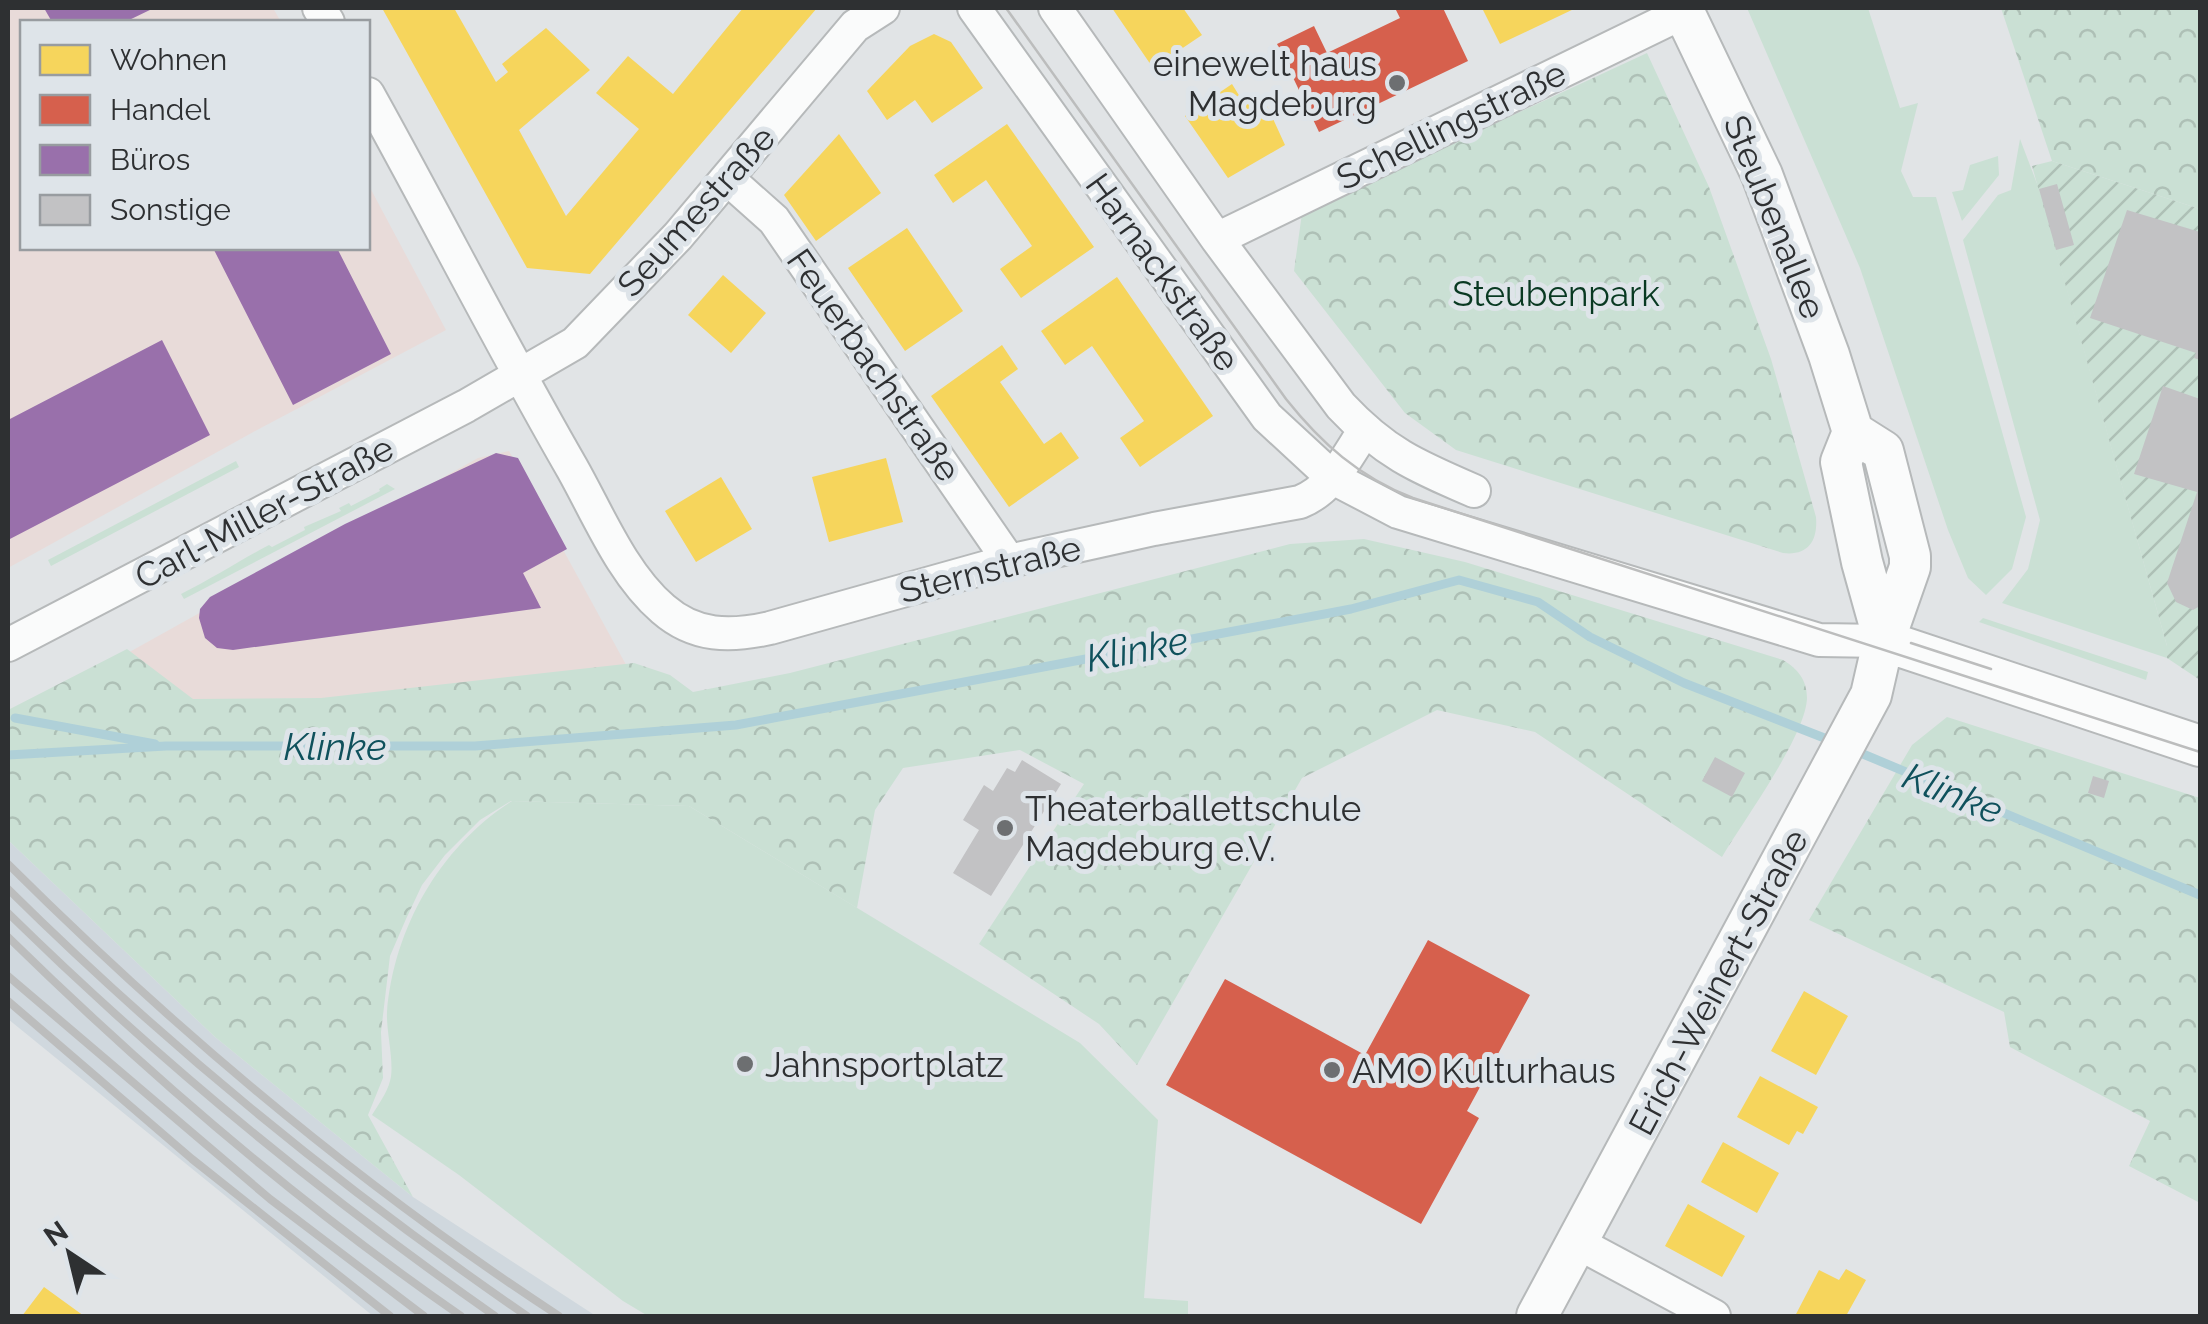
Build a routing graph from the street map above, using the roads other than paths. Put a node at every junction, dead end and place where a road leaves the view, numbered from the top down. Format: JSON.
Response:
{"nodes":[{"id":1,"x":883,"y":8,"type":"edge"},
{"id":2,"x":974,"y":8,"type":"edge"},
{"id":3,"x":1055,"y":8,"type":"edge"},
{"id":4,"x":1683,"y":10,"type":"edge"},
{"id":5,"x":857,"y":17,"type":"edge"},
{"id":6,"x":370,"y":98,"type":"edge"},
{"id":7,"x":728,"y":179,"type":"junction"},
{"id":8,"x":1217,"y":238,"type":"junction"},
{"id":9,"x":518,"y":374,"type":"junction"},
{"id":10,"x":1364,"y":431,"type":"junction"},
{"id":11,"x":1333,"y":478,"type":"junction"},
{"id":12,"x":1474,"y":491,"type":"dead end"},
{"id":13,"x":1010,"y":561,"type":"junction"},
{"id":14,"x":1884,"y":641,"type":"junction"},
{"id":15,"x":8,"y":645,"type":"edge"},
{"id":16,"x":2200,"y":746,"type":"edge"},
{"id":17,"x":1578,"y":1243,"type":"junction"},
{"id":18,"x":1536,"y":1316,"type":"edge"},
{"id":19,"x":1714,"y":1316,"type":"edge"}],
"edges":[{"from":1,"to":5,"type":"street","name":"Seumestraße"},
{"from":2,"to":11,"type":"street","name":"Harnackstraße"},
{"from":3,"to":8,"type":"street","name":"Harnackstraße"},
{"from":4,"to":8,"type":"street","name":"Schellingstraße"},
{"from":4,"to":14,"type":"main road","name":"Steubenallee"},
{"from":5,"to":7,"type":"street","name":"Seumestraße"},
{"from":6,"to":9,"type":"street","name":"Sternstraße"},
{"from":7,"to":9,"type":"street","name":"Seumestraße"},
{"from":7,"to":13,"type":"street","name":"Feuerbachstraße"},
{"from":8,"to":10,"type":"street","name":"Harnackstraße"},
{"from":9,"to":13,"type":"street","name":"Sternstraße"},
{"from":9,"to":15,"type":"street","name":"Carl-Miller-Straße"},
{"from":10,"to":11,"type":"street"},
{"from":10,"to":12,"type":"street","name":"Harnackstraße"},
{"from":11,"to":13,"type":"street","name":"Sternstraße"},
{"from":11,"to":14,"type":"street"},
{"from":14,"to":16,"type":"main road"},
{"from":14,"to":17,"type":"main road","name":"Erich-Weinert-Straße"},
{"from":17,"to":18,"type":"main road","name":"Erich-Weinert-Straße"},
{"from":17,"to":19,"type":"street"}]}
